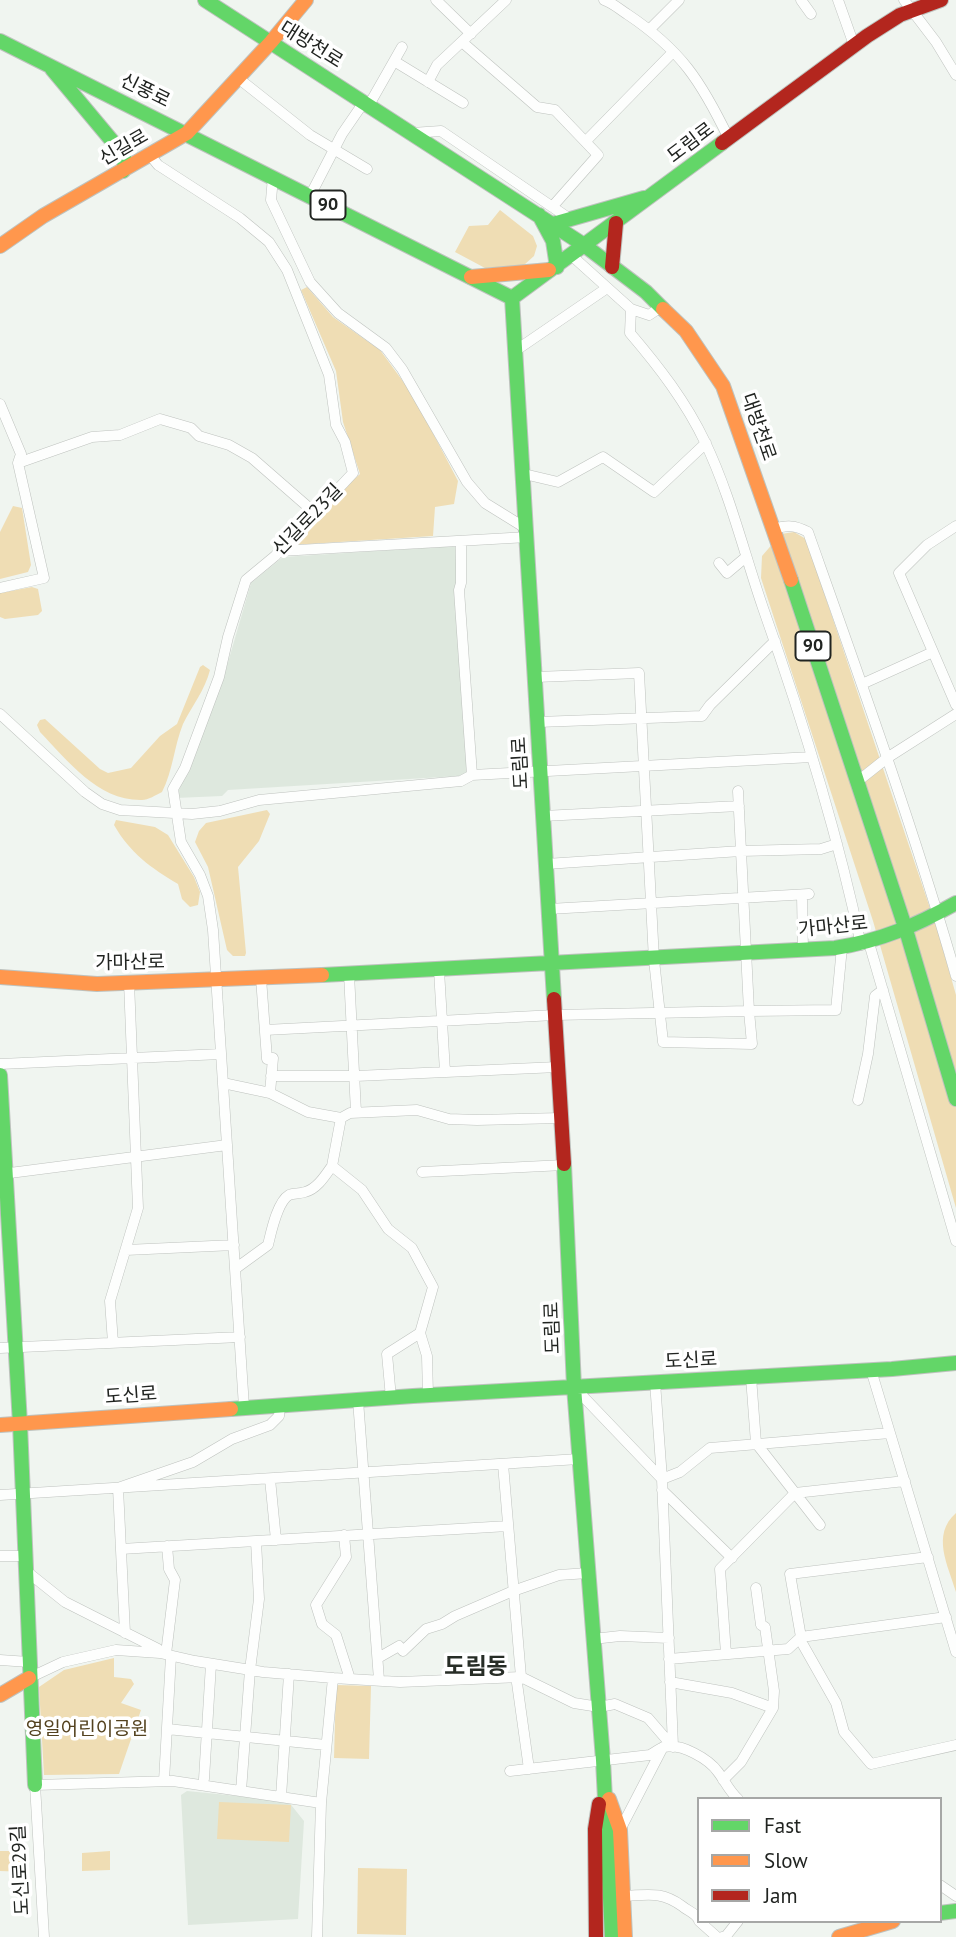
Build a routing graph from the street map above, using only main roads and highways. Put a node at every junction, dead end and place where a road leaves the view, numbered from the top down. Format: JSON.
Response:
{"nodes":[{"id":1,"x":207,"y":0,"type":"edge"},
{"id":2,"x":306,"y":0,"type":"edge"},
{"id":3,"x":941,"y":0,"type":"edge"},
{"id":4,"x":907,"y":5,"type":"edge"},
{"id":5,"x":0,"y":41,"type":"edge"},
{"id":6,"x":271,"y":43,"type":"junction"},
{"id":7,"x":48,"y":65,"type":"junction"},
{"id":8,"x":187,"y":133,"type":"junction"},
{"id":9,"x":123,"y":171,"type":"junction"},
{"id":10,"x":652,"y":196,"type":"junction"},
{"id":11,"x":545,"y":211,"type":"junction"},
{"id":12,"x":619,"y":221,"type":"junction"},
{"id":13,"x":553,"y":224,"type":"junction"},
{"id":14,"x":584,"y":245,"type":"junction"},
{"id":15,"x":0,"y":246,"type":"edge"},
{"id":16,"x":612,"y":267,"type":"junction"},
{"id":17,"x":554,"y":268,"type":"junction"},
{"id":18,"x":469,"y":278,"type":"junction"},
{"id":19,"x":512,"y":298,"type":"junction"},
{"id":20,"x":956,"y":903,"type":"edge"},
{"id":21,"x":906,"y":930,"type":"junction"},
{"id":22,"x":552,"y":965,"type":"junction"},
{"id":23,"x":0,"y":977,"type":"edge"},
{"id":24,"x":0,"y":1075,"type":"edge"},
{"id":25,"x":956,"y":1100,"type":"edge"},
{"id":26,"x":3,"y":1174,"type":"edge"},
{"id":27,"x":956,"y":1363,"type":"edge"},
{"id":28,"x":574,"y":1387,"type":"junction"},
{"id":29,"x":20,"y":1424,"type":"junction"},
{"id":30,"x":0,"y":1425,"type":"edge"},
{"id":31,"x":29,"y":1678,"type":"junction"},
{"id":32,"x":0,"y":1685,"type":"edge"},
{"id":33,"x":0,"y":1695,"type":"edge"},
{"id":34,"x":603,"y":1782,"type":"junction"},
{"id":35,"x":35,"y":1785,"type":"road end"},
{"id":36,"x":884,"y":1923,"type":"edge"},
{"id":37,"x":596,"y":1937,"type":"edge"},
{"id":38,"x":616,"y":1937,"type":"edge"},
{"id":39,"x":839,"y":1937,"type":"edge"}],
"edges":[{"from":1,"to":6,"type":"main road","name":"대방천로"},
{"from":2,"to":6,"type":"main road","name":"신길로"},
{"from":3,"to":4,"type":"main road","name":"도림로"},
{"from":4,"to":10,"type":"main road","name":"도림로"},
{"from":5,"to":7,"type":"main road","name":"신풍로","number":"90"},
{"from":6,"to":8,"type":"main road","name":"신길로"},
{"from":6,"to":11,"type":"main road","name":"대방천로"},
{"from":7,"to":8,"type":"main road","name":"신풍로","number":"90"},
{"from":7,"to":9,"type":"main road"},
{"from":8,"to":9,"type":"main road","name":"신길로"},
{"from":8,"to":18,"type":"main road","name":"신풍로","number":"90"},
{"from":9,"to":15,"type":"main road","name":"신길로"},
{"from":10,"to":12,"type":"main road","name":"도림로"},
{"from":10,"to":13,"type":"main road"},
{"from":11,"to":13,"type":"main road","name":"대방천로"},
{"from":11,"to":17,"type":"main road"},
{"from":12,"to":14,"type":"main road","name":"도림로"},
{"from":12,"to":16,"type":"main road"},
{"from":13,"to":14,"type":"main road","name":"대방천로"},
{"from":14,"to":16,"type":"main road","name":"대방천로","number":"90"},
{"from":14,"to":17,"type":"main road","name":"도림로"},
{"from":16,"to":21,"type":"main road","name":"대방천로","number":"90"},
{"from":17,"to":18,"type":"main road"},
{"from":17,"to":19,"type":"main road","name":"도림로"},
{"from":18,"to":19,"type":"main road","name":"신풍로","number":"90"},
{"from":19,"to":22,"type":"main road","name":"도림로"},
{"from":20,"to":21,"type":"main road","name":"가마산로"},
{"from":21,"to":22,"type":"main road","name":"가마산로"},
{"from":21,"to":25,"type":"main road","name":"대방천로","number":"90"},
{"from":22,"to":23,"type":"main road","name":"가마산로"},
{"from":22,"to":28,"type":"main road","name":"도림로"},
{"from":24,"to":26,"type":"main road","name":"도신로29길"},
{"from":26,"to":29,"type":"main road","name":"도신로29길"},
{"from":27,"to":28,"type":"main road","name":"도신로"},
{"from":28,"to":29,"type":"main road","name":"도신로"},
{"from":28,"to":34,"type":"main road","name":"도림로"},
{"from":29,"to":30,"type":"main road","name":"도신로"},
{"from":29,"to":31,"type":"main road","name":"도신로29길"},
{"from":31,"to":32,"type":"main road"},
{"from":31,"to":33,"type":"main road"},
{"from":31,"to":35,"type":"main road","name":"도신로29길"},
{"from":34,"to":37,"type":"main road"},
{"from":34,"to":38,"type":"main road","name":"도림로"},
{"from":34,"to":38,"type":"main road"},
{"from":36,"to":39,"type":"main road"}]}
